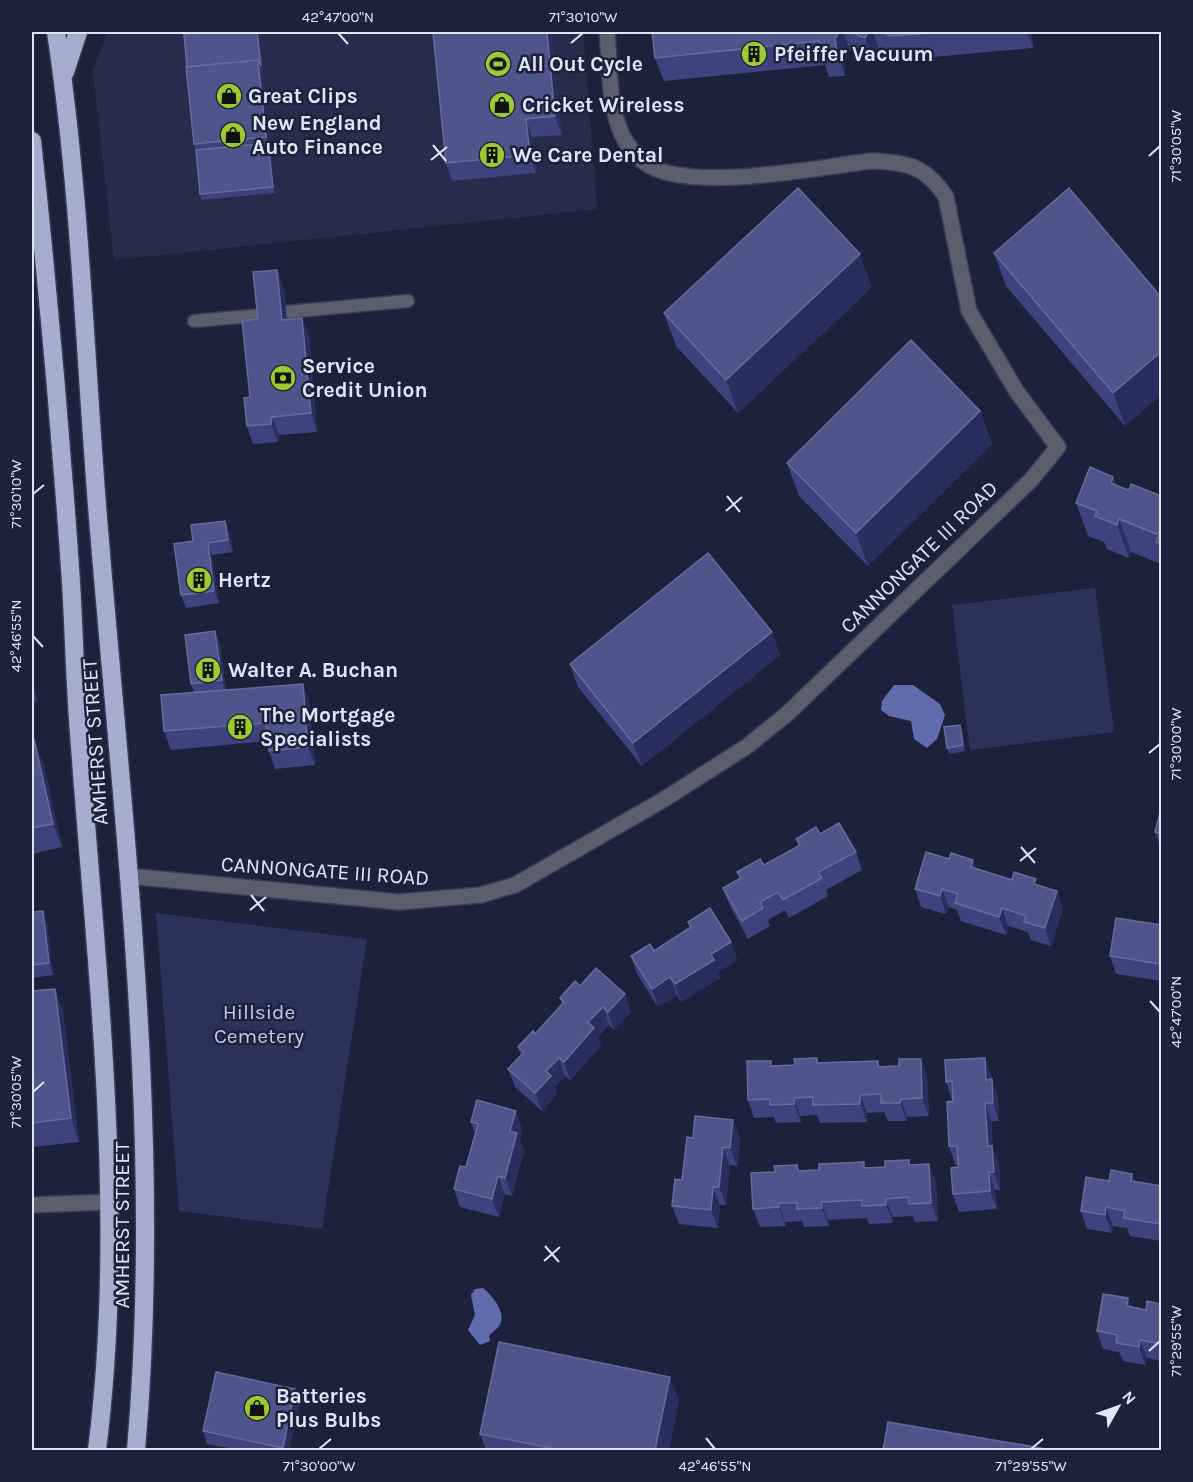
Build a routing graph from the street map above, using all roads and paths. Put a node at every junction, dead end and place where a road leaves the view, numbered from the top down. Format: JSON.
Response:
{"nodes":[{"id":1,"x":56,"y":32,"type":"edge"},
{"id":2,"x":78,"y":32,"type":"edge"},
{"id":3,"x":607,"y":32,"type":"edge"},
{"id":4,"x":62,"y":79,"type":"junction"},
{"id":5,"x":32,"y":141,"type":"edge"},
{"id":6,"x":408,"y":301,"type":"dead end"},
{"id":7,"x":286,"y":312,"type":"dead end"},
{"id":8,"x":262,"y":315,"type":"edge"},
{"id":9,"x":194,"y":321,"type":"dead end"},
{"id":10,"x":128,"y":876,"type":"junction"},
{"id":11,"x":108,"y":1202,"type":"junction"},
{"id":12,"x":32,"y":1205,"type":"edge"},
{"id":13,"x":97,"y":1450,"type":"edge"},
{"id":14,"x":136,"y":1450,"type":"edge"}],
"edges":[{"from":1,"to":4,"type":"highway","name":"AMHERST STREET"},
{"from":2,"to":4,"type":"highway"},
{"from":3,"to":10,"type":"street","name":"CANNONGATE III ROAD"},
{"from":4,"to":10,"type":"highway","name":"AMHERST STREET"},
{"from":5,"to":11,"type":"highway","name":"AMHERST STREET"},
{"from":6,"to":7,"type":"lane"},
{"from":8,"to":9,"type":"lane"},
{"from":10,"to":14,"type":"highway","name":"AMHERST STREET"},
{"from":11,"to":12,"type":"street"},
{"from":11,"to":13,"type":"highway","name":"AMHERST STREET"}]}
